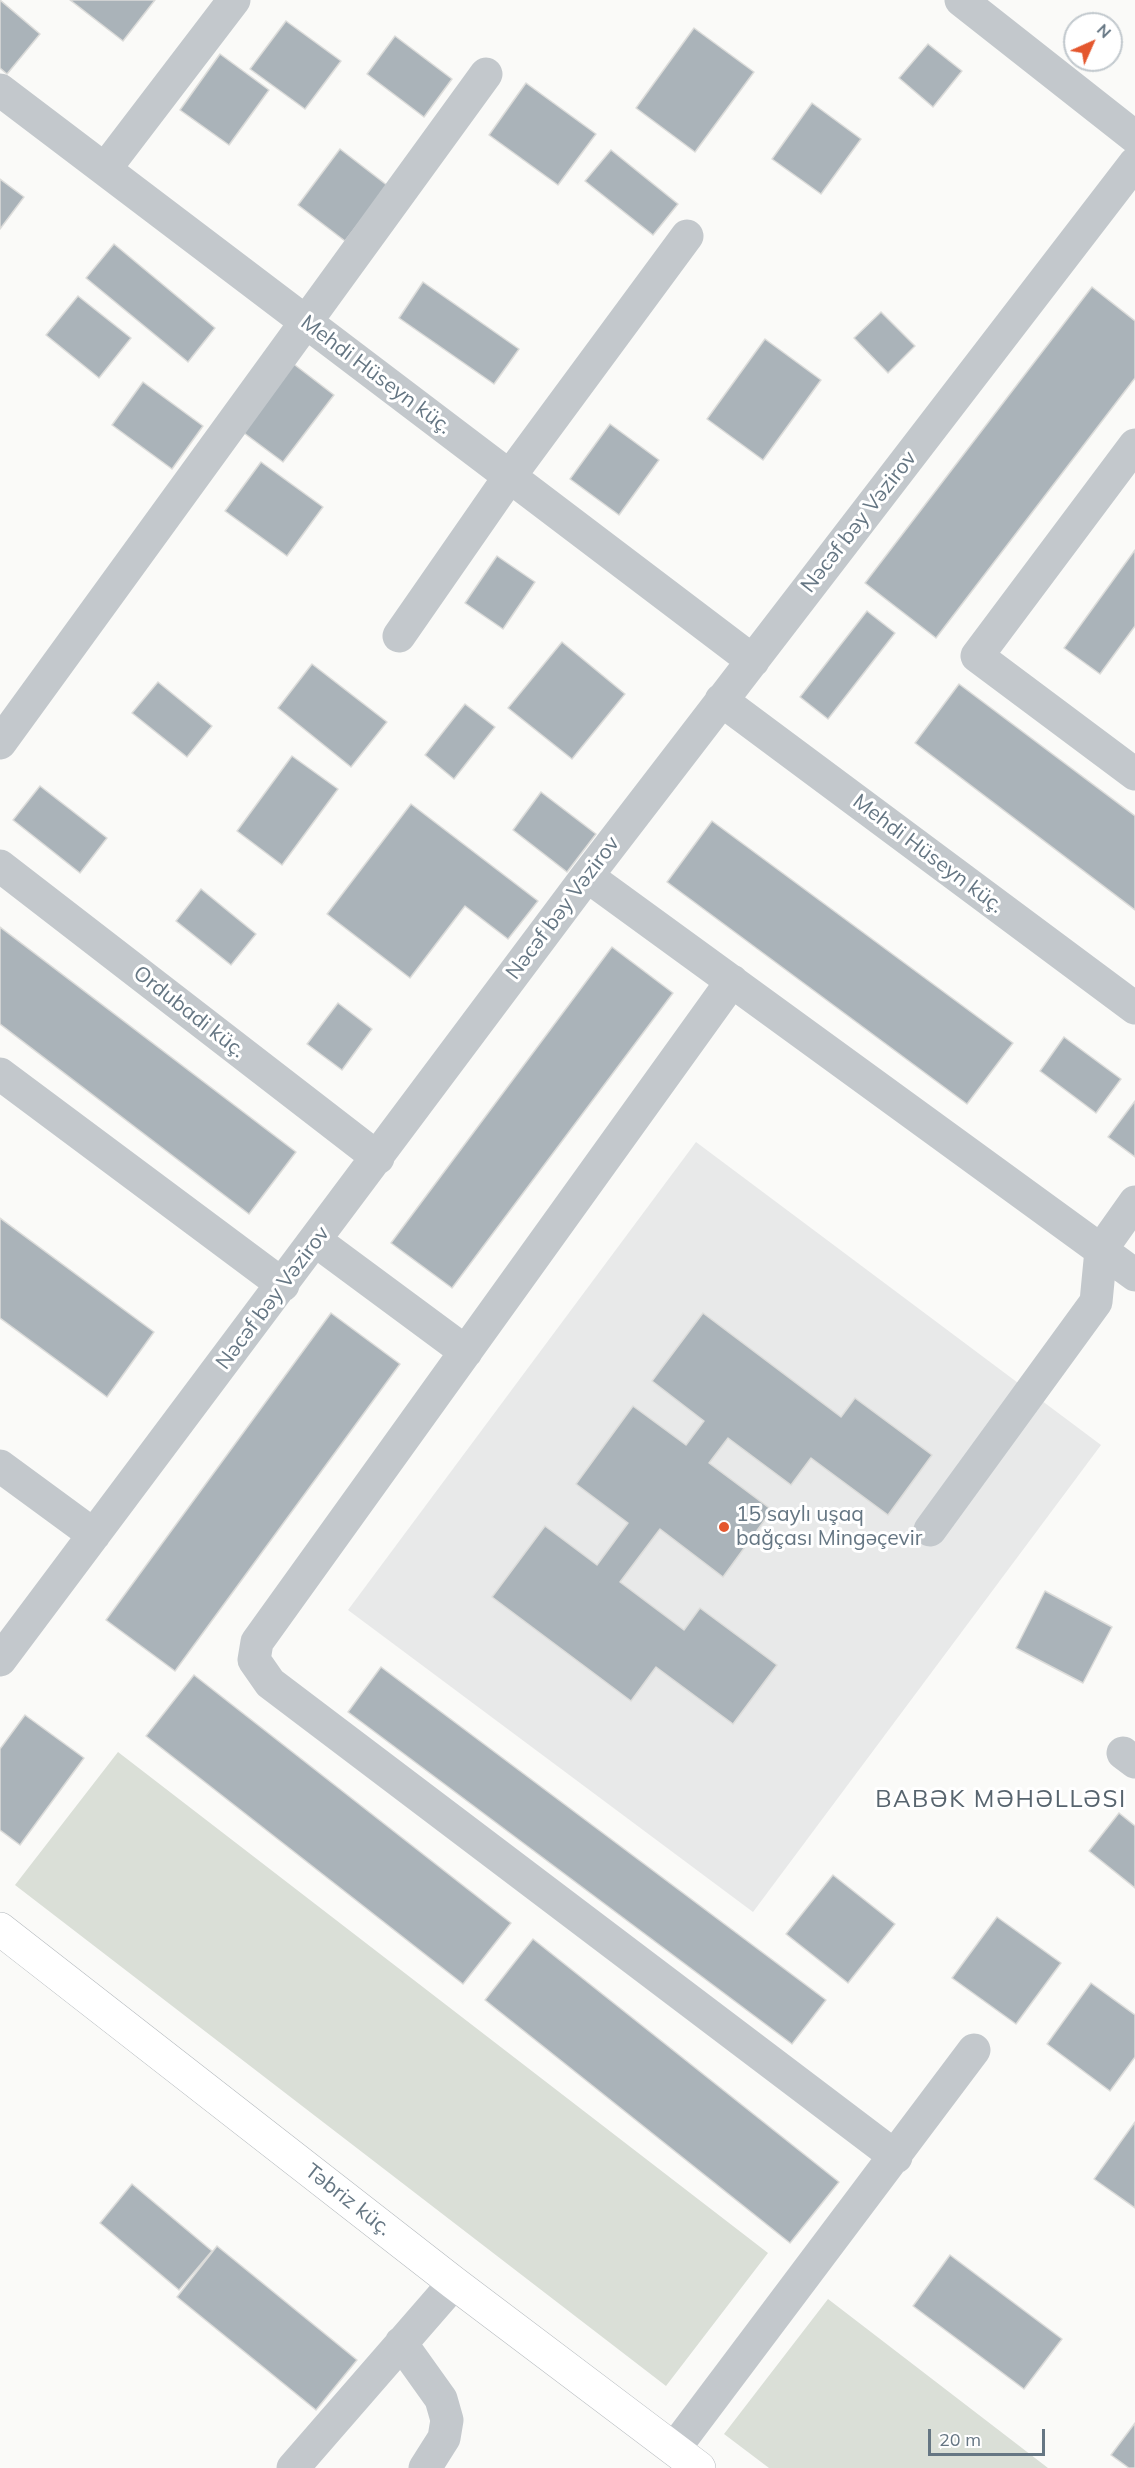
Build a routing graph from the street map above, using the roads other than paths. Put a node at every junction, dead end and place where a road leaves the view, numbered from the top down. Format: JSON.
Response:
{"nodes":[{"id":1,"x":234,"y":0,"type":"edge"},
{"id":2,"x":961,"y":0,"type":"edge"},
{"id":3,"x":486,"y":74,"type":"dead end"},
{"id":4,"x":0,"y":90,"type":"edge"},
{"id":5,"x":1135,"y":137,"type":"edge"},
{"id":6,"x":1135,"y":163,"type":"edge"},
{"id":7,"x":105,"y":169,"type":"junction"},
{"id":8,"x":687,"y":236,"type":"dead end"},
{"id":9,"x":304,"y":321,"type":"junction"},
{"id":10,"x":1135,"y":446,"type":"edge"},
{"id":11,"x":510,"y":476,"type":"junction"},
{"id":12,"x":399,"y":636,"type":"dead end"},
{"id":13,"x":753,"y":661,"type":"junction"},
{"id":14,"x":721,"y":700,"type":"junction"},
{"id":15,"x":0,"y":742,"type":"edge"},
{"id":16,"x":1135,"y":774,"type":"edge"},
{"id":17,"x":0,"y":866,"type":"edge"},
{"id":18,"x":587,"y":876,"type":"junction"},
{"id":19,"x":732,"y":981,"type":"junction"},
{"id":20,"x":1135,"y":1008,"type":"edge"},
{"id":21,"x":0,"y":1074,"type":"edge"},
{"id":22,"x":378,"y":1158,"type":"junction"},
{"id":23,"x":1135,"y":1202,"type":"edge"},
{"id":24,"x":316,"y":1241,"type":"junction"},
{"id":25,"x":1101,"y":1250,"type":"junction"},
{"id":26,"x":1135,"y":1275,"type":"edge"},
{"id":27,"x":283,"y":1285,"type":"junction"},
{"id":28,"x":466,"y":1352,"type":"junction"},
{"id":29,"x":0,"y":1466,"type":"edge"},
{"id":30,"x":930,"y":1530,"type":"dead end"},
{"id":31,"x":94,"y":1535,"type":"junction"},
{"id":32,"x":0,"y":1660,"type":"edge"},
{"id":33,"x":0,"y":1929,"type":"edge"},
{"id":34,"x":974,"y":2049,"type":"dead end"},
{"id":35,"x":896,"y":2157,"type":"junction"},
{"id":36,"x":454,"y":2283,"type":"junction"},
{"id":37,"x":401,"y":2343,"type":"junction"},
{"id":38,"x":687,"y":2458,"type":"edge"},
{"id":39,"x":293,"y":2468,"type":"edge"},
{"id":40,"x":425,"y":2468,"type":"edge"}],
"edges":[{"from":1,"to":7,"type":"street"},
{"from":2,"to":5,"type":"street"},
{"from":3,"to":9,"type":"street"},
{"from":4,"to":7,"type":"street","name":"Mehdi Hüseyn küç."},
{"from":6,"to":13,"type":"street","name":"Nəcəf bəy Vəzirov"},
{"from":7,"to":9,"type":"street","name":"Mehdi Hüseyn küç."},
{"from":8,"to":11,"type":"street"},
{"from":9,"to":11,"type":"street","name":"Mehdi Hüseyn küç."},
{"from":9,"to":15,"type":"street"},
{"from":10,"to":16,"type":"street"},
{"from":11,"to":12,"type":"street"},
{"from":11,"to":13,"type":"street","name":"Mehdi Hüseyn küç."},
{"from":13,"to":14,"type":"street","name":"Nəcəf bəy Vəzirov"},
{"from":14,"to":18,"type":"street","name":"Nəcəf bəy Vəzirov"},
{"from":14,"to":20,"type":"street","name":"Mehdi Hüseyn küç."},
{"from":17,"to":22,"type":"street","name":"Ordubadi küç."},
{"from":18,"to":19,"type":"street"},
{"from":18,"to":22,"type":"street","name":"Nəcəf bəy Vəzirov"},
{"from":19,"to":25,"type":"street"},
{"from":19,"to":28,"type":"street"},
{"from":21,"to":27,"type":"street"},
{"from":22,"to":24,"type":"street","name":"Nəcəf bəy Vəzirov"},
{"from":23,"to":25,"type":"street"},
{"from":24,"to":27,"type":"street","name":"Nəcəf bəy Vəzirov"},
{"from":24,"to":28,"type":"street"},
{"from":25,"to":26,"type":"street"},
{"from":25,"to":30,"type":"street"},
{"from":27,"to":31,"type":"street","name":"Nəcəf bəy Vəzirov"},
{"from":28,"to":35,"type":"street"},
{"from":29,"to":31,"type":"street"},
{"from":31,"to":32,"type":"street","name":"Nəcəf bəy Vəzirov"},
{"from":33,"to":36,"type":"main road","name":"Təbriz küç."},
{"from":34,"to":35,"type":"street"},
{"from":35,"to":38,"type":"street"},
{"from":36,"to":37,"type":"street"},
{"from":36,"to":38,"type":"main road","name":"Təbriz küç."},
{"from":37,"to":39,"type":"street"},
{"from":37,"to":40,"type":"street"}]}
